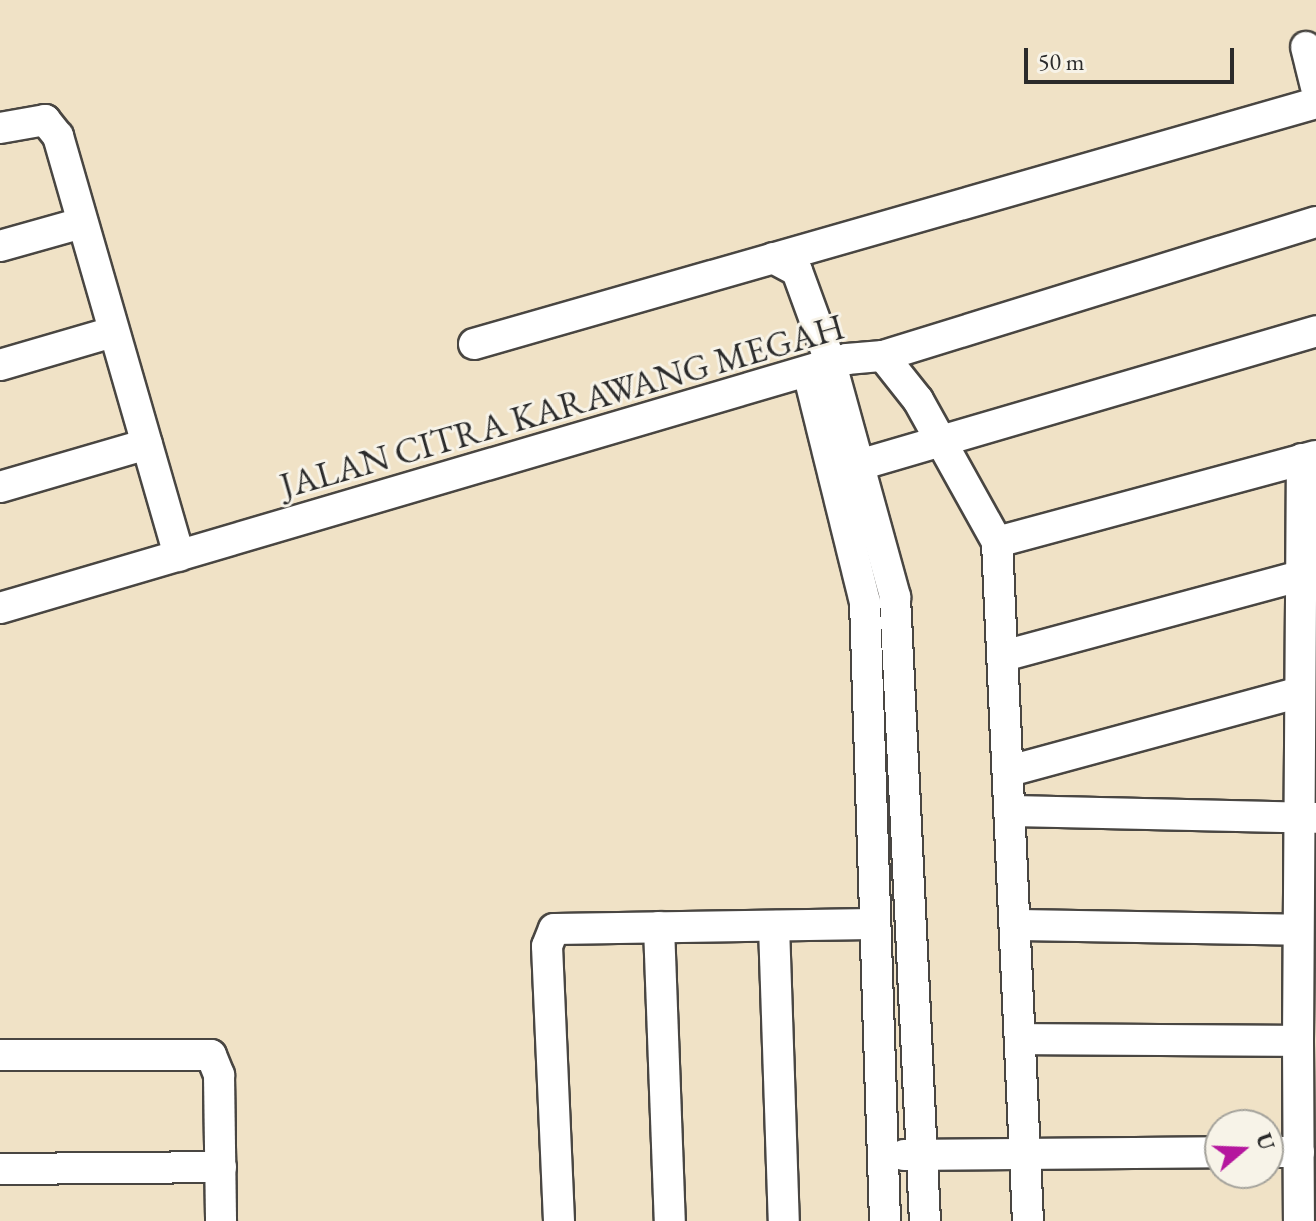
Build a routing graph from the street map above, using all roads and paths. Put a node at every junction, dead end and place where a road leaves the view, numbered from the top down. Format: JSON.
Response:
{"nodes":[{"id":1,"x":1306,"y":47,"type":"dead end"},
{"id":2,"x":1316,"y":87,"type":"edge"},
{"id":3,"x":1316,"y":103,"type":"edge"},
{"id":4,"x":0,"y":128,"type":"edge"},
{"id":5,"x":1316,"y":222,"type":"edge"},
{"id":6,"x":82,"y":223,"type":"junction"},
{"id":7,"x":0,"y":246,"type":"edge"},
{"id":8,"x":773,"y":258,"type":"junction"},
{"id":9,"x":1316,"y":331,"type":"edge"},
{"id":10,"x":113,"y":332,"type":"junction"},
{"id":11,"x":474,"y":344,"type":"dead end"},
{"id":12,"x":883,"y":356,"type":"junction"},
{"id":13,"x":0,"y":365,"type":"edge"},
{"id":14,"x":820,"y":368,"type":"junction"},
{"id":15,"x":942,"y":443,"type":"junction"},
{"id":16,"x":147,"y":444,"type":"junction"},
{"id":17,"x":1309,"y":457,"type":"edge"},
{"id":18,"x":859,"y":465,"type":"junction"},
{"id":19,"x":0,"y":487,"type":"edge"},
{"id":20,"x":997,"y":542,"type":"junction"},
{"id":21,"x":179,"y":556,"type":"junction"},
{"id":22,"x":1296,"y":577,"type":"junction"},
{"id":23,"x":0,"y":608,"type":"edge"},
{"id":24,"x":1007,"y":655,"type":"junction"},
{"id":25,"x":1297,"y":693,"type":"junction"},
{"id":26,"x":1013,"y":770,"type":"junction"},
{"id":27,"x":1013,"y":811,"type":"junction"},
{"id":28,"x":1305,"y":818,"type":"edge"},
{"id":29,"x":873,"y":924,"type":"junction"},
{"id":30,"x":1020,"y":925,"type":"junction"},
{"id":31,"x":774,"y":926,"type":"junction"},
{"id":32,"x":659,"y":927,"type":"junction"},
{"id":33,"x":1298,"y":930,"type":"junction"},
{"id":34,"x":1022,"y":1039,"type":"junction"},
{"id":35,"x":1298,"y":1041,"type":"junction"},
{"id":36,"x":0,"y":1055,"type":"edge"},
{"id":37,"x":1025,"y":1152,"type":"junction"},
{"id":38,"x":1204,"y":1152,"type":"edge"},
{"id":39,"x":1284,"y":1152,"type":"edge"},
{"id":40,"x":1299,"y":1152,"type":"junction"},
{"id":41,"x":922,"y":1154,"type":"junction"},
{"id":42,"x":882,"y":1156,"type":"junction"},
{"id":43,"x":221,"y":1167,"type":"junction"},
{"id":44,"x":0,"y":1169,"type":"edge"},
{"id":45,"x":221,"y":1221,"type":"edge"},
{"id":46,"x":559,"y":1221,"type":"edge"},
{"id":47,"x":670,"y":1221,"type":"edge"},
{"id":48,"x":784,"y":1221,"type":"edge"},
{"id":49,"x":885,"y":1221,"type":"edge"},
{"id":50,"x":925,"y":1221,"type":"edge"},
{"id":51,"x":1028,"y":1221,"type":"edge"},
{"id":52,"x":1299,"y":1221,"type":"edge"}],
"edges":[{"from":1,"to":2,"type":"street"},
{"from":3,"to":8,"type":"street"},
{"from":4,"to":6,"type":"street"},
{"from":5,"to":12,"type":"street"},
{"from":6,"to":7,"type":"street"},
{"from":6,"to":10,"type":"street"},
{"from":8,"to":11,"type":"street"},
{"from":8,"to":14,"type":"street"},
{"from":9,"to":15,"type":"street"},
{"from":10,"to":13,"type":"street"},
{"from":10,"to":16,"type":"street"},
{"from":12,"to":14,"type":"street","name":"JALAN CITRA KARAWANG MEGAH"},
{"from":12,"to":15,"type":"street","name":"JALAN CITRA KARAWANG MEGAH"},
{"from":14,"to":18,"type":"street"},
{"from":14,"to":21,"type":"street","name":"JALAN CITRA KARAWANG MEGAH"},
{"from":14,"to":29,"type":"street"},
{"from":15,"to":18,"type":"street"},
{"from":15,"to":20,"type":"street","name":"JALAN CITRA KARAWANG MEGAH"},
{"from":16,"to":19,"type":"street"},
{"from":16,"to":21,"type":"street"},
{"from":17,"to":20,"type":"street"},
{"from":17,"to":22,"type":"street"},
{"from":18,"to":41,"type":"street"},
{"from":20,"to":24,"type":"street","name":"JALAN CITRA KARAWANG MEGAH"},
{"from":21,"to":23,"type":"street","name":"JALAN CITRA KARAWANG MEGAH"},
{"from":22,"to":24,"type":"street"},
{"from":22,"to":25,"type":"street"},
{"from":24,"to":26,"type":"street","name":"JALAN CITRA KARAWANG MEGAH"},
{"from":25,"to":26,"type":"street"},
{"from":25,"to":28,"type":"street"},
{"from":26,"to":27,"type":"street","name":"JALAN CITRA KARAWANG MEGAH"},
{"from":27,"to":28,"type":"street"},
{"from":27,"to":30,"type":"street","name":"JALAN CITRA KARAWANG MEGAH"},
{"from":28,"to":33,"type":"street"},
{"from":29,"to":31,"type":"street"},
{"from":29,"to":42,"type":"street"},
{"from":30,"to":33,"type":"street"},
{"from":30,"to":34,"type":"street","name":"JALAN CITRA KARAWANG MEGAH"},
{"from":31,"to":32,"type":"street"},
{"from":31,"to":48,"type":"street"},
{"from":32,"to":46,"type":"street"},
{"from":32,"to":47,"type":"street"},
{"from":33,"to":35,"type":"street"},
{"from":34,"to":35,"type":"street"},
{"from":34,"to":37,"type":"street","name":"JALAN CITRA KARAWANG MEGAH"},
{"from":35,"to":40,"type":"street"},
{"from":36,"to":43,"type":"street"},
{"from":37,"to":38,"type":"street"},
{"from":37,"to":41,"type":"street"},
{"from":37,"to":51,"type":"street","name":"JALAN CITRA KARAWANG MEGAH"},
{"from":39,"to":40,"type":"street"},
{"from":40,"to":52,"type":"street"},
{"from":41,"to":42,"type":"street"},
{"from":41,"to":50,"type":"street"},
{"from":42,"to":49,"type":"street"},
{"from":43,"to":44,"type":"street"},
{"from":43,"to":45,"type":"street"}]}
